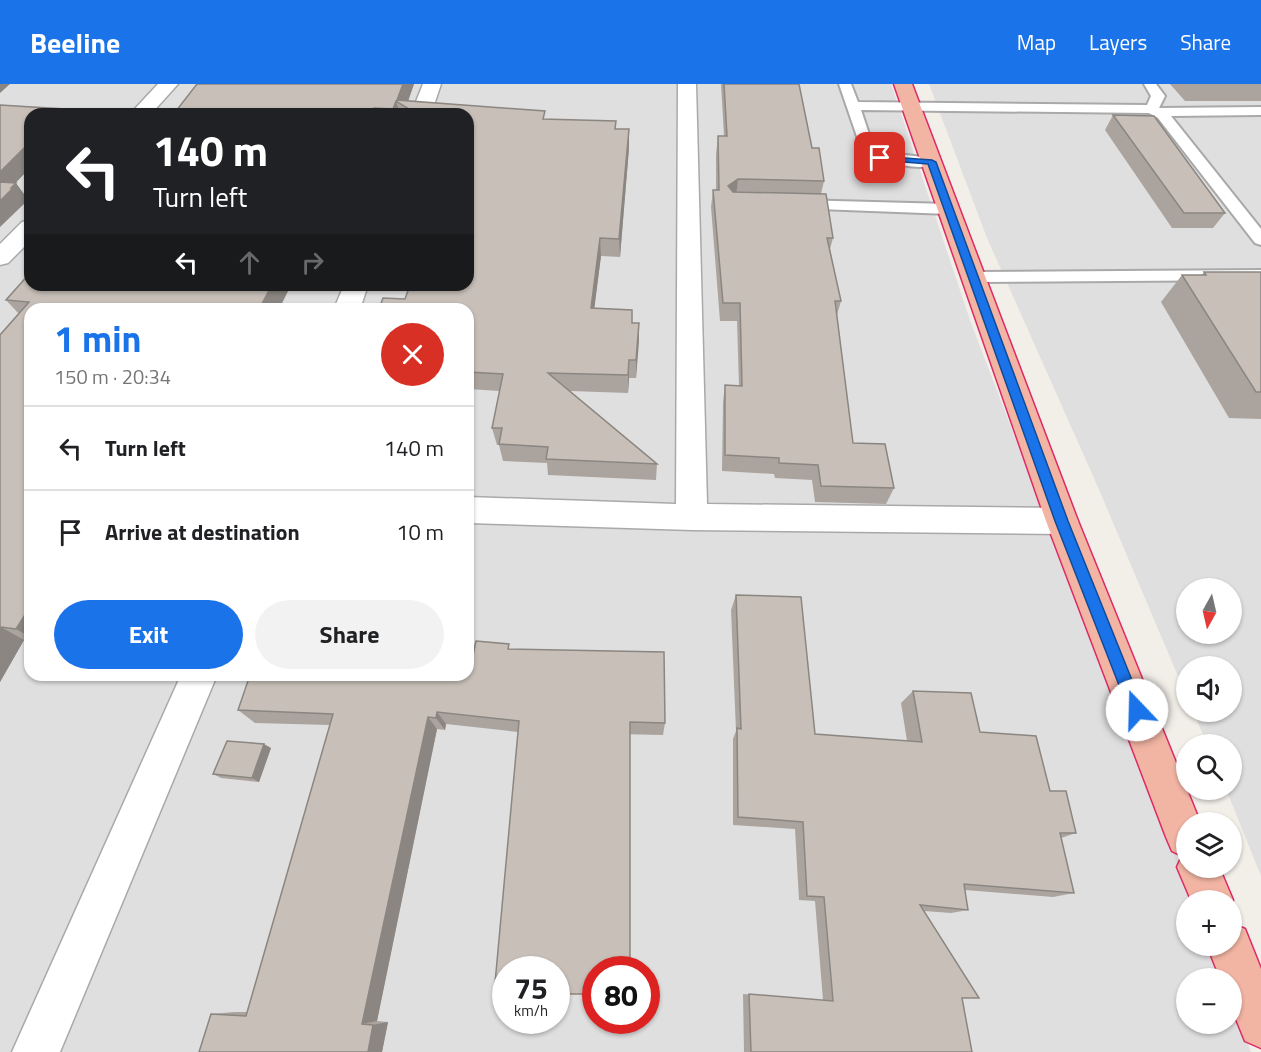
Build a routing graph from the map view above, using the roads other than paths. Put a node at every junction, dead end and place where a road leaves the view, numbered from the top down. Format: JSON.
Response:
{"nodes":[{"id":1,"x":169,"y":84,"type":"edge"},
{"id":2,"x":432,"y":84,"type":"edge"},
{"id":3,"x":687,"y":84,"type":"edge"},
{"id":4,"x":844,"y":84,"type":"edge"},
{"id":5,"x":1150,"y":84,"type":"edge"},
{"id":6,"x":907,"y":95,"type":"edge"},
{"id":7,"x":850,"y":106,"type":"junction"},
{"id":8,"x":146,"y":108,"type":"edge"},
{"id":9,"x":423,"y":108,"type":"edge"},
{"id":10,"x":1155,"y":110,"type":"junction"},
{"id":11,"x":1261,"y":111,"type":"edge"},
{"id":12,"x":932,"y":162,"type":"junction"},
{"id":13,"x":783,"y":205,"type":"edge"},
{"id":14,"x":949,"y":209,"type":"junction"},
{"id":15,"x":24,"y":233,"type":"edge"},
{"id":16,"x":1261,"y":240,"type":"edge"},
{"id":17,"x":0,"y":258,"type":"edge"},
{"id":18,"x":1261,"y":275,"type":"edge"},
{"id":19,"x":974,"y":277,"type":"junction"},
{"id":20,"x":474,"y":510,"type":"edge"},
{"id":21,"x":692,"y":517,"type":"junction"},
{"id":22,"x":1062,"y":521,"type":"junction"},
{"id":23,"x":196,"y":681,"type":"edge"},
{"id":24,"x":1176,"y":812,"type":"edge"},
{"id":25,"x":1233,"y":956,"type":"edge"},
{"id":26,"x":1261,"y":1025,"type":"edge"},
{"id":27,"x":36,"y":1052,"type":"edge"}],
"edges":[{"from":1,"to":8,"type":"street"},
{"from":2,"to":9,"type":"street"},
{"from":3,"to":21,"type":"street"},
{"from":4,"to":7,"type":"lane"},
{"from":5,"to":10,"type":"lane"},
{"from":6,"to":7,"type":"lane"},
{"from":6,"to":10,"type":"lane"},
{"from":6,"to":12,"type":"highway"},
{"from":7,"to":12,"type":"lane"},
{"from":10,"to":11,"type":"lane"},
{"from":10,"to":16,"type":"lane"},
{"from":12,"to":14,"type":"highway"},
{"from":13,"to":14,"type":"lane"},
{"from":14,"to":19,"type":"highway"},
{"from":15,"to":17,"type":"street"},
{"from":18,"to":19,"type":"lane"},
{"from":19,"to":22,"type":"highway"},
{"from":20,"to":21,"type":"street"},
{"from":21,"to":22,"type":"street"},
{"from":22,"to":24,"type":"highway"},
{"from":23,"to":27,"type":"street"},
{"from":25,"to":26,"type":"highway"}]}
